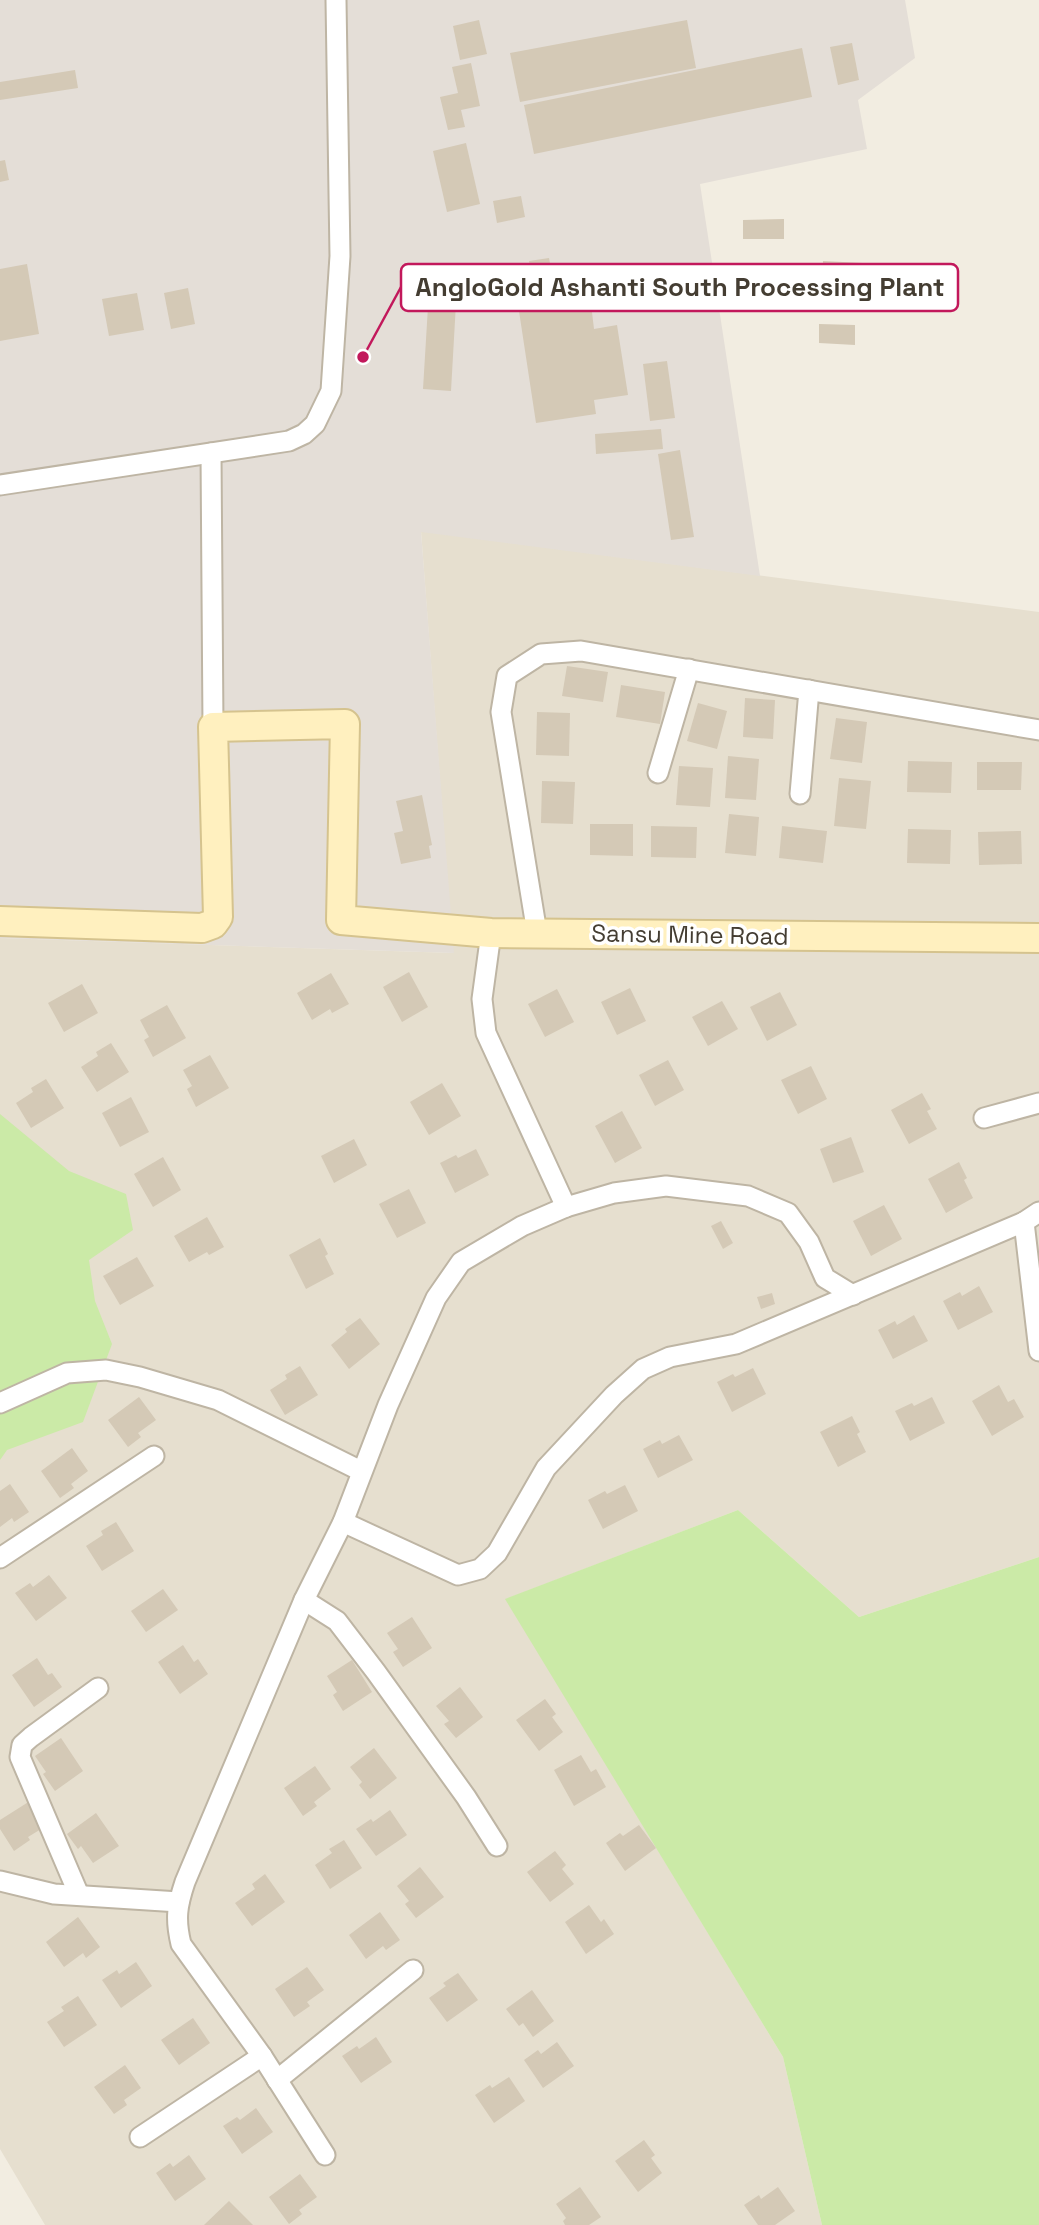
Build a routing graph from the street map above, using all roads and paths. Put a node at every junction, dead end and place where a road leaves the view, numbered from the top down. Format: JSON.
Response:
{"nodes":[{"id":1,"x":336,"y":0,"type":"edge"},
{"id":2,"x":211,"y":453,"type":"junction"},
{"id":3,"x":0,"y":485,"type":"edge"},
{"id":4,"x":689,"y":669,"type":"junction"},
{"id":5,"x":809,"y":690,"type":"junction"},
{"id":6,"x":213,"y":727,"type":"junction"},
{"id":7,"x":1039,"y":730,"type":"edge"},
{"id":8,"x":658,"y":773,"type":"dead end"},
{"id":9,"x":800,"y":794,"type":"dead end"},
{"id":10,"x":0,"y":921,"type":"edge"},
{"id":11,"x":491,"y":933,"type":"junction"},
{"id":12,"x":537,"y":933,"type":"junction"},
{"id":13,"x":1039,"y":938,"type":"edge"},
{"id":14,"x":1039,"y":1103,"type":"edge"},
{"id":15,"x":984,"y":1118,"type":"dead end"},
{"id":16,"x":566,"y":1208,"type":"junction"},
{"id":17,"x":1032,"y":1217,"type":"edge"},
{"id":18,"x":853,"y":1295,"type":"junction"},
{"id":19,"x":1039,"y":1351,"type":"edge"},
{"id":20,"x":0,"y":1404,"type":"edge"},
{"id":21,"x":154,"y":1456,"type":"dead end"},
{"id":22,"x":362,"y":1471,"type":"junction"},
{"id":23,"x":343,"y":1522,"type":"junction"},
{"id":24,"x":0,"y":1558,"type":"edge"},
{"id":25,"x":304,"y":1600,"type":"junction"},
{"id":26,"x":98,"y":1688,"type":"dead end"},
{"id":27,"x":498,"y":1846,"type":"dead end"},
{"id":28,"x":0,"y":1881,"type":"edge"},
{"id":29,"x":79,"y":1895,"type":"junction"},
{"id":30,"x":179,"y":1902,"type":"junction"},
{"id":31,"x":413,"y":1970,"type":"dead end"},
{"id":32,"x":262,"y":2056,"type":"junction"},
{"id":33,"x":277,"y":2080,"type":"junction"},
{"id":34,"x":140,"y":2137,"type":"dead end"},
{"id":35,"x":325,"y":2155,"type":"dead end"}],
"edges":[{"from":1,"to":2,"type":"street"},
{"from":2,"to":3,"type":"street"},
{"from":2,"to":6,"type":"street"},
{"from":4,"to":5,"type":"street"},
{"from":4,"to":8,"type":"street"},
{"from":4,"to":12,"type":"street"},
{"from":5,"to":7,"type":"street"},
{"from":5,"to":9,"type":"street"},
{"from":6,"to":10,"type":"street"},
{"from":6,"to":11,"type":"street","name":"Sansu Mine Road"},
{"from":11,"to":12,"type":"street","name":"Sansu Mine Road"},
{"from":11,"to":16,"type":"street"},
{"from":12,"to":13,"type":"street","name":"Sansu Mine Road"},
{"from":14,"to":15,"type":"street"},
{"from":16,"to":18,"type":"street"},
{"from":16,"to":22,"type":"street"},
{"from":17,"to":18,"type":"street"},
{"from":17,"to":19,"type":"street"},
{"from":18,"to":23,"type":"street"},
{"from":20,"to":22,"type":"street"},
{"from":21,"to":24,"type":"street"},
{"from":22,"to":23,"type":"street"},
{"from":23,"to":25,"type":"street"},
{"from":25,"to":27,"type":"street"},
{"from":25,"to":30,"type":"street"},
{"from":26,"to":29,"type":"street"},
{"from":28,"to":29,"type":"street"},
{"from":29,"to":30,"type":"street"},
{"from":30,"to":32,"type":"street"},
{"from":31,"to":33,"type":"street"},
{"from":32,"to":33,"type":"street"},
{"from":32,"to":34,"type":"street"},
{"from":33,"to":35,"type":"street"}]}
